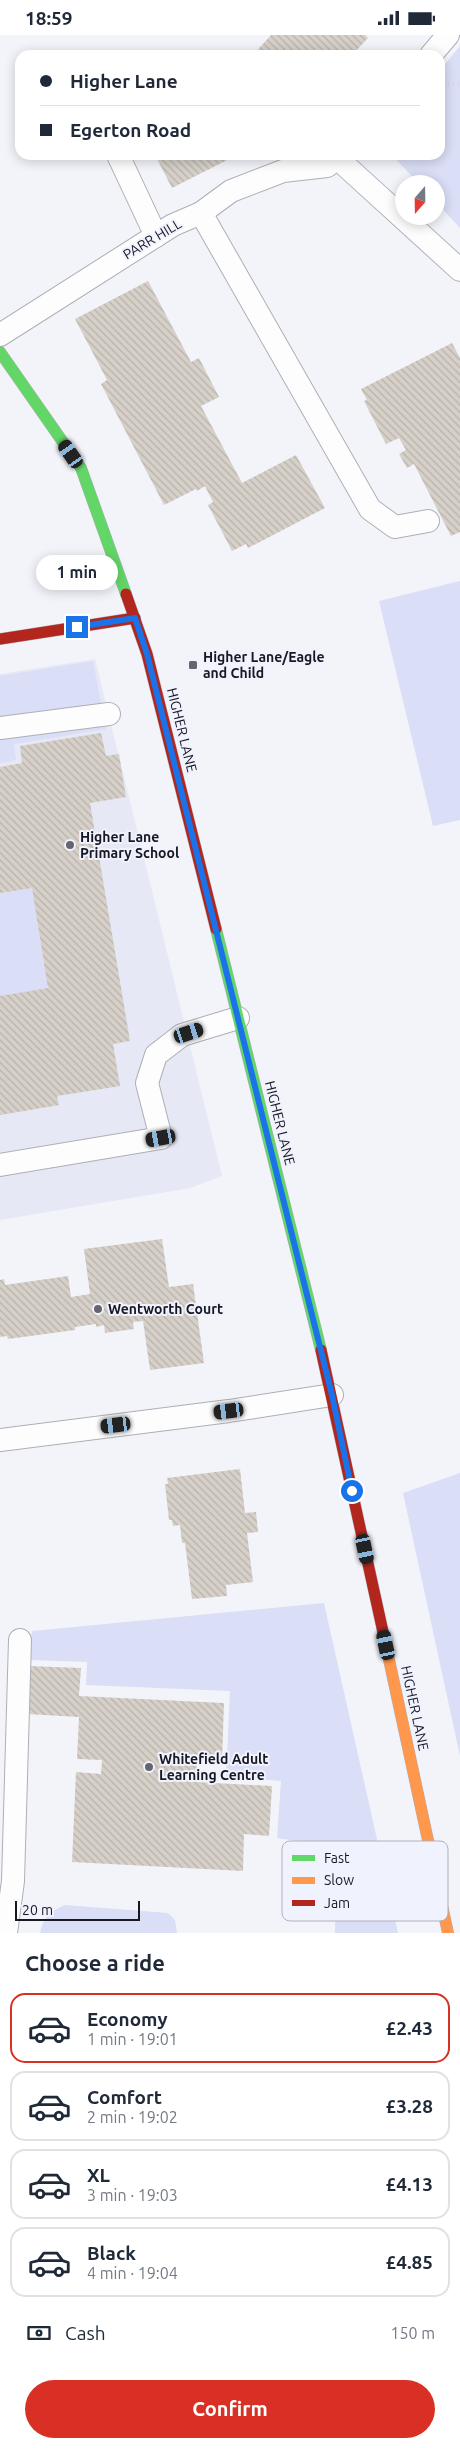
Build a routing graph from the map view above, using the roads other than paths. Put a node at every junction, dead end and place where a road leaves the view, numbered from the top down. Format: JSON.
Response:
{"nodes":[{"id":1,"x":448,"y":35,"type":"edge"},
{"id":2,"x":435,"y":50,"type":"edge"},
{"id":3,"x":120,"y":160,"type":"edge"},
{"id":4,"x":334,"y":160,"type":"edge"},
{"id":5,"x":341,"y":160,"type":"edge"},
{"id":6,"x":201,"y":213,"type":"junction"},
{"id":7,"x":156,"y":236,"type":"junction"},
{"id":8,"x":460,"y":270,"type":"edge"},
{"id":9,"x":0,"y":335,"type":"edge"},
{"id":10,"x":0,"y":352,"type":"edge"},
{"id":11,"x":428,"y":521,"type":"dead end"},
{"id":12,"x":135,"y":618,"type":"junction"},
{"id":13,"x":0,"y":639,"type":"edge"},
{"id":14,"x":109,"y":714,"type":"dead end"},
{"id":15,"x":0,"y":729,"type":"edge"},
{"id":16,"x":238,"y":1018,"type":"junction"},
{"id":17,"x":0,"y":1165,"type":"edge"},
{"id":18,"x":332,"y":1395,"type":"junction"},
{"id":19,"x":0,"y":1440,"type":"edge"},
{"id":20,"x":20,"y":1640,"type":"dead end"},
{"id":21,"x":428,"y":1841,"type":"edge"},
{"id":22,"x":6,"y":1933,"type":"edge"}],
"edges":[{"from":1,"to":2,"type":"lane"},
{"from":3,"to":7,"type":"lane"},
{"from":4,"to":6,"type":"lane","name":"PARR HILL"},
{"from":5,"to":8,"type":"lane"},
{"from":6,"to":7,"type":"lane","name":"PARR HILL"},
{"from":6,"to":11,"type":"lane"},
{"from":7,"to":9,"type":"lane","name":"PARR HILL"},
{"from":10,"to":12,"type":"main road","name":"HIGHER LANE"},
{"from":12,"to":13,"type":"main road"},
{"from":12,"to":16,"type":"main road","name":"HIGHER LANE"},
{"from":14,"to":15,"type":"lane"},
{"from":16,"to":17,"type":"lane"},
{"from":16,"to":18,"type":"main road","name":"HIGHER LANE"},
{"from":18,"to":19,"type":"lane"},
{"from":18,"to":21,"type":"main road","name":"HIGHER LANE"},
{"from":20,"to":22,"type":"lane"}]}
